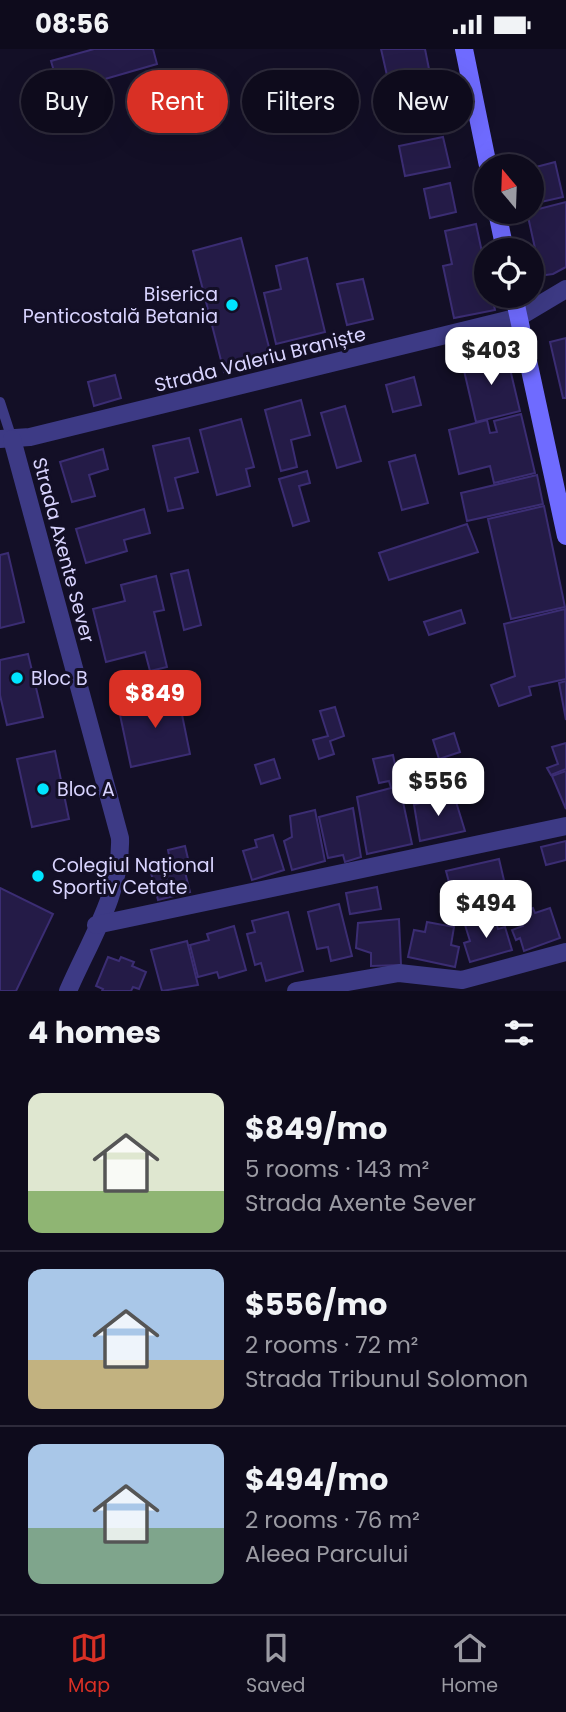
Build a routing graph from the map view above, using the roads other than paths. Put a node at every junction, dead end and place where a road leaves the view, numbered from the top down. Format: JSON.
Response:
{"nodes":[{"id":1,"x":464,"y":49,"type":"edge"},
{"id":2,"x":486,"y":154,"type":"edge"},
{"id":3,"x":566,"y":289,"type":"edge"},
{"id":4,"x":517,"y":308,"type":"edge"},
{"id":5,"x":519,"y":317,"type":"junction"},
{"id":6,"x":0,"y":402,"type":"edge"},
{"id":7,"x":6,"y":439,"type":"edge"},
{"id":8,"x":566,"y":536,"type":"edge"},
{"id":9,"x":566,"y":826,"type":"edge"},
{"id":10,"x":96,"y":925,"type":"junction"},
{"id":11,"x":566,"y":952,"type":"edge"},
{"id":12,"x":68,"y":991,"type":"edge"},
{"id":13,"x":296,"y":991,"type":"edge"}],
"edges":[{"from":1,"to":2,"type":"main road"},
{"from":3,"to":5,"type":"street","name":"Strada Valeriu Braniște"},
{"from":4,"to":5,"type":"main road"},
{"from":5,"to":7,"type":"street","name":"Strada Valeriu Braniște"},
{"from":5,"to":8,"type":"main road"},
{"from":6,"to":7,"type":"lane"},
{"from":7,"to":10,"type":"street","name":"Strada Axente Sever"},
{"from":9,"to":10,"type":"street"},
{"from":10,"to":12,"type":"street","name":"Strada Axente Sever"},
{"from":11,"to":13,"type":"street"}]}
